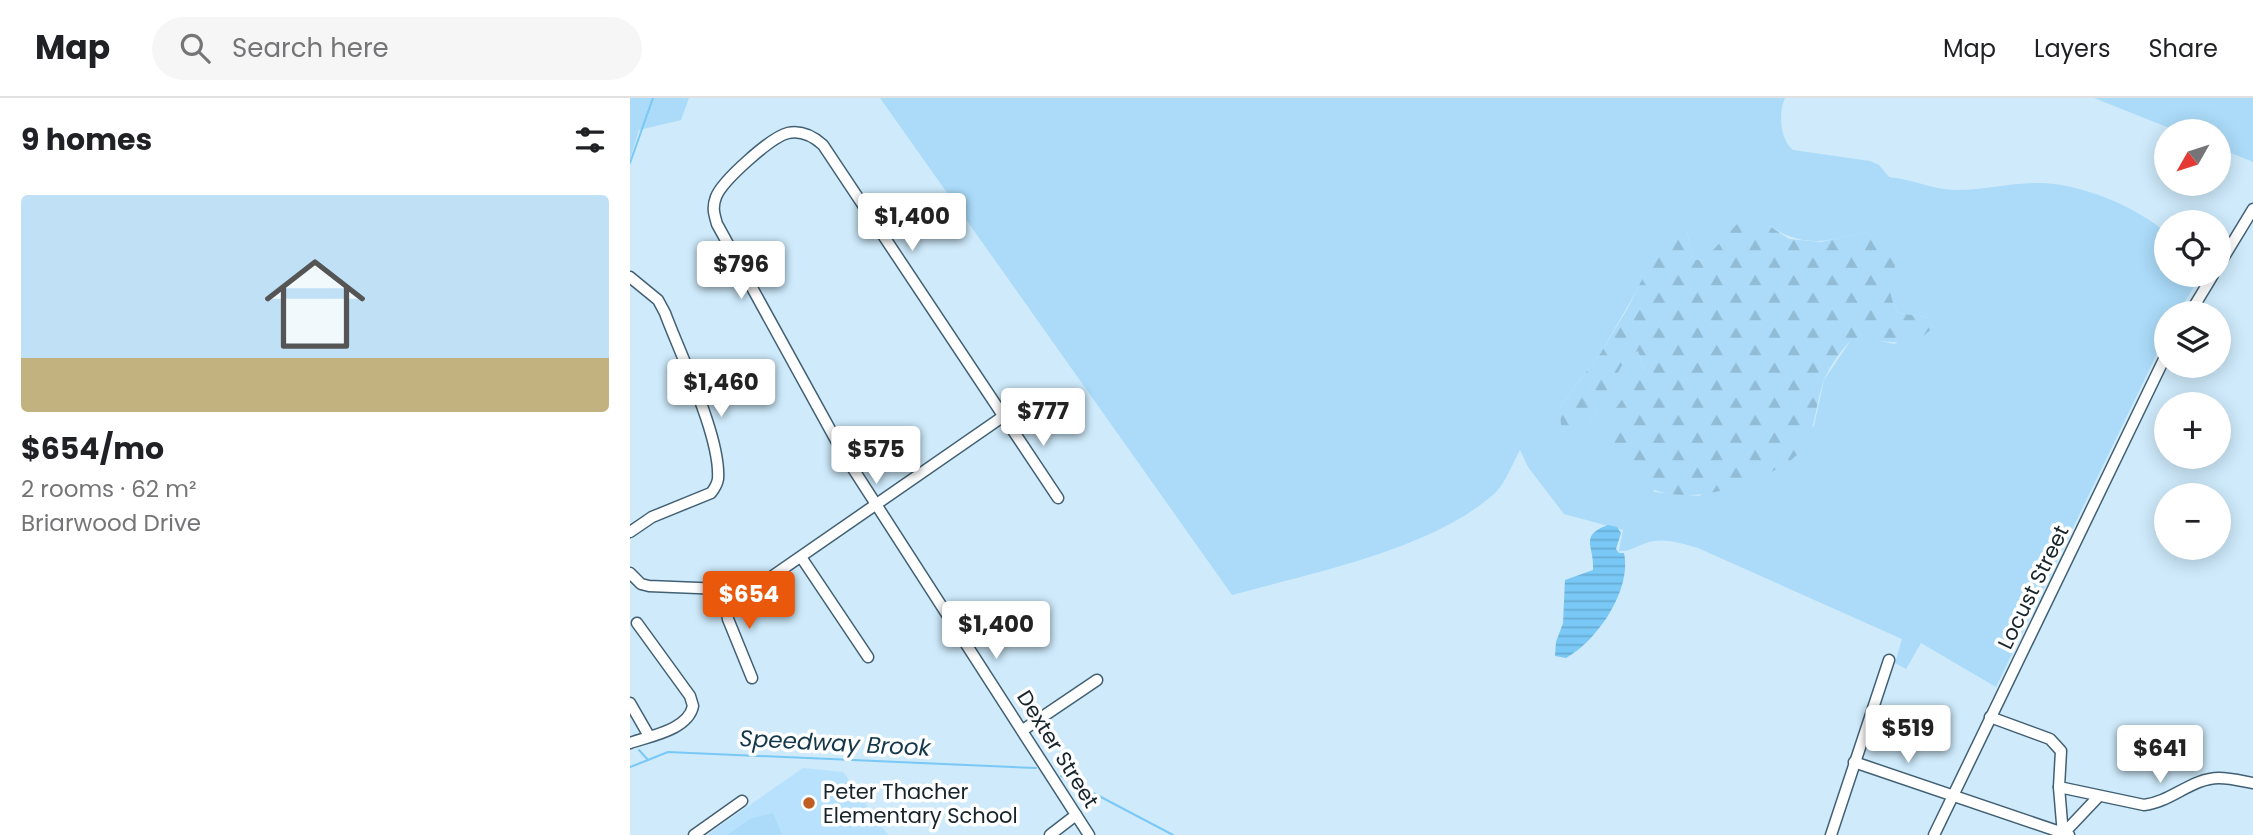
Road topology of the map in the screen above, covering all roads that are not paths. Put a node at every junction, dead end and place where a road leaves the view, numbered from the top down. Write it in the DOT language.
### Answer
graph roads {
  1 [pos="2252,214"];
  2 [pos="2231,246"];
  3 [pos="630,277"];
  4 [pos="2155,378"];
  5 [pos="1034,395"];
  6 [pos="1002,414"];
  7 [pos="1058,498"];
  8 [pos="876,505"];
  9 [pos="630,532"];
  10 [pos="801,557"];
  11 [pos="630,573"];
  12 [pos="722,589"];
  13 [pos="637,623"];
  14 [pos="868,657"];
  15 [pos="1889,660"];
  16 [pos="752,678"];
  17 [pos="1097,680"];
  18 [pos="630,703"];
  19 [pos="1990,717"];
  20 [pos="1023,730"];
  21 [pos="649,736"];
  22 [pos="630,743"];
  23 [pos="1854,762"];
  24 [pos="2253,783"];
  25 [pos="2059,787"];
  26 [pos="1952,796"];
  27 [pos="2099,796"];
  28 [pos="742,801"];
  29 [pos="1076,815"];
  30 [pos="2065,834"];
  31 [pos="694,835"];
  32 [pos="1050,835"];
  33 [pos="1090,835"];
  34 [pos="1830,835"];
  35 [pos="1934,835"];
  1 -- 2 [label="street"];
  3 -- 9 [label="street"];
  4 -- 19 [label="street, Locust Street"];
  5 -- 6 [label="street"];
  6 -- 7 [label="street"];
  6 -- 8 [label="street"];
  6 -- 8 [label="street, Dexter Street"];
  8 -- 10 [label="street"];
  8 -- 20 [label="street, Dexter Street"];
  10 -- 12 [label="street"];
  10 -- 14 [label="street"];
  11 -- 12 [label="street"];
  12 -- 16 [label="street"];
  13 -- 21 [label="street"];
  15 -- 23 [label="street"];
  17 -- 20 [label="street"];
  18 -- 21 [label="street"];
  19 -- 25 [label="street"];
  19 -- 26 [label="street, Locust Street"];
  20 -- 29 [label="street, Dexter Street"];
  21 -- 22 [label="street"];
  23 -- 26 [label="street"];
  23 -- 34 [label="street"];
  24 -- 27 [label="street"];
  25 -- 27 [label="street"];
  25 -- 30 [label="street"];
  26 -- 30 [label="street"];
  26 -- 35 [label="street, Locust Street"];
  27 -- 30 [label="street"];
  28 -- 31 [label="street"];
  29 -- 32 [label="street"];
  29 -- 33 [label="street, Dexter Street"];
}
